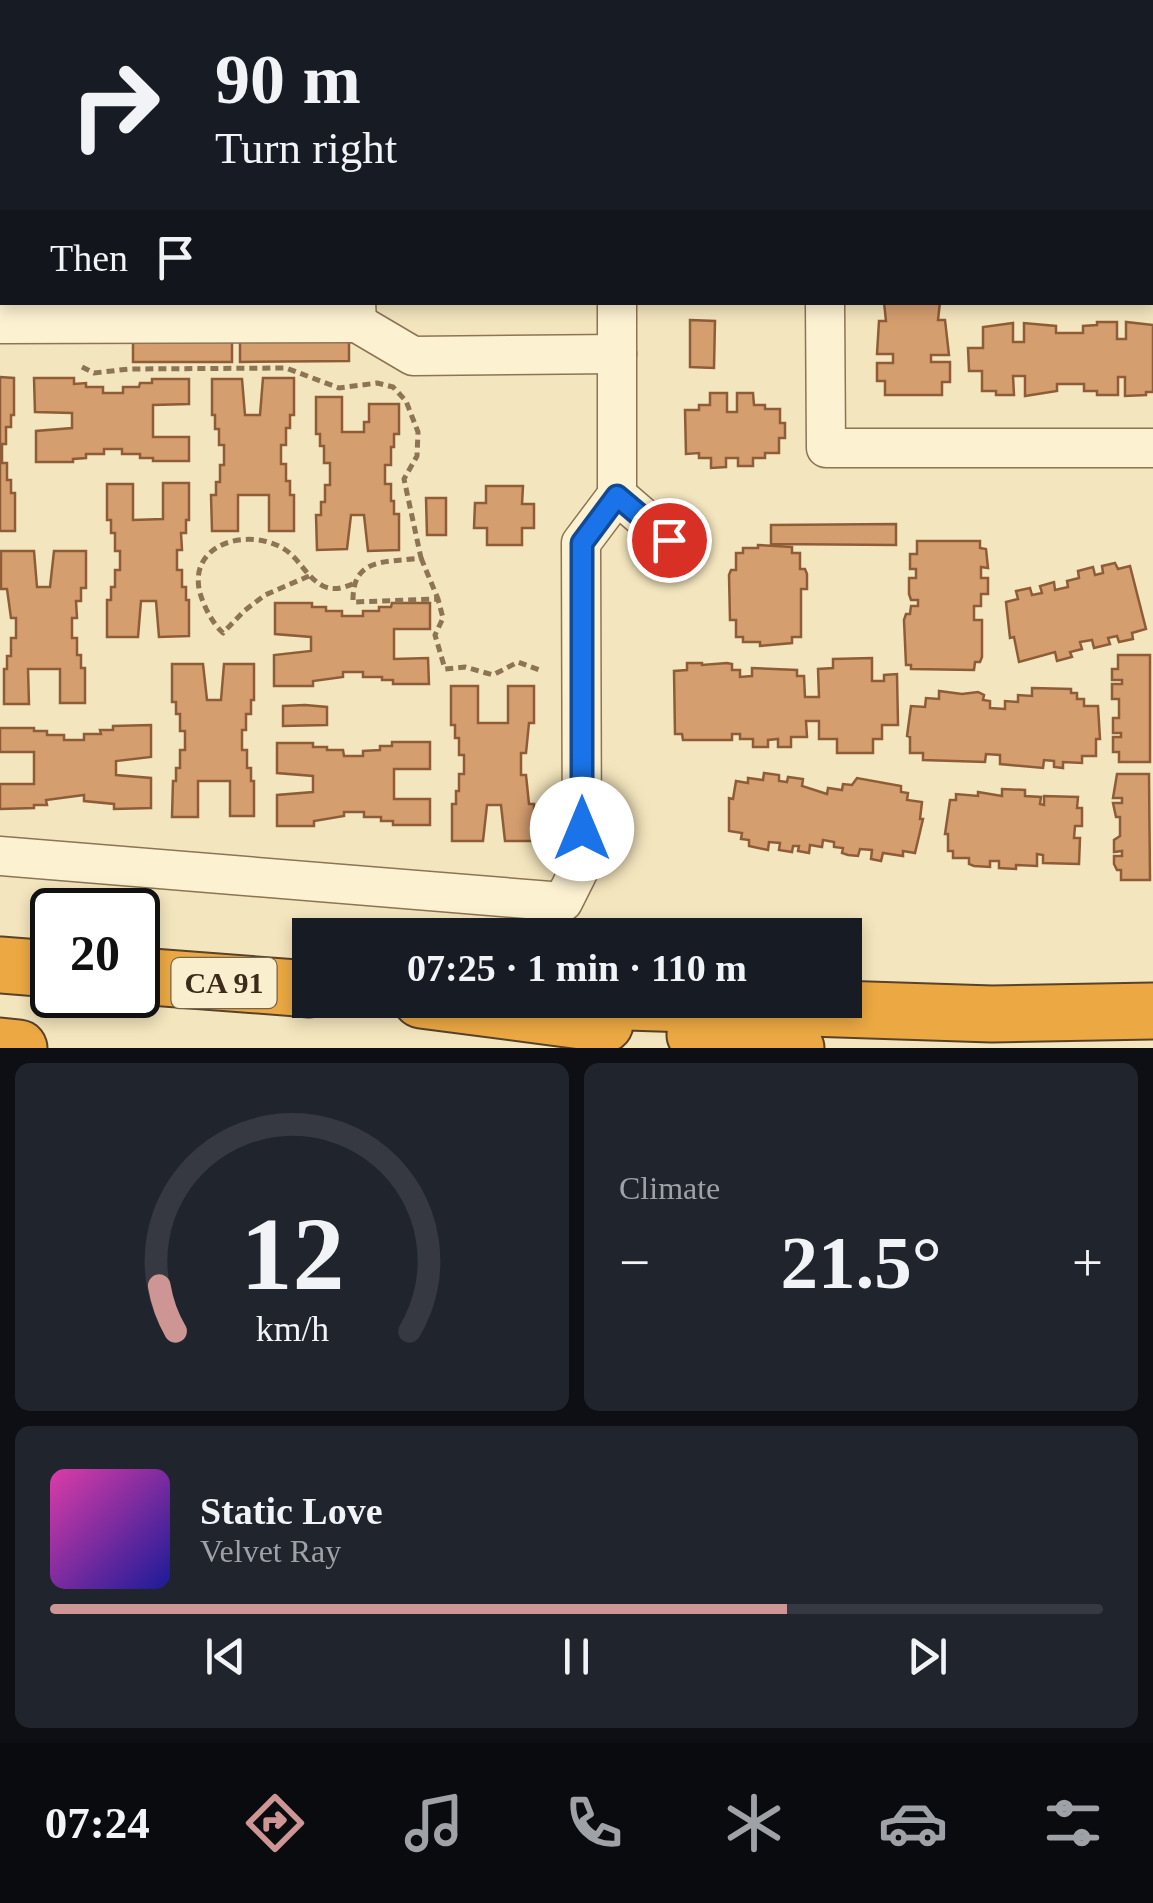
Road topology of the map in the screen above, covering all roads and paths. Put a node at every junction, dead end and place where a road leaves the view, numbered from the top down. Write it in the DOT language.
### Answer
graph roads {
  1 [pos="617,305"];
  2 [pos="824,305"];
  3 [pos="357,313"];
  4 [pos="0,324"];
  5 [pos="617,354"];
  6 [pos="82,367"];
  7 [pos="1153,448"];
  8 [pos="617,496"];
  9 [pos="669,540"];
  10 [pos="421,558"];
  11 [pos="309,576"];
  12 [pos="353,584"];
  13 [pos="438,599"];
  14 [pos="542,671"];
  15 [pos="0,856"];
  16 [pos="0,965"];
  17 [pos="30,968"];
  18 [pos="160,978"];
  19 [pos="292,988"];
  20 [pos="862,1010"];
  21 [pos="1153,1011"];
  22 [pos="562,1018"];
  23 [pos="0,1046"];
  24 [pos="20,1048"];
  25 [pos="796,1048"];
  1 -- 5 [label="street"];
  2 -- 7 [label="street"];
  3 -- 4 [label="street"];
  3 -- 5 [label="street"];
  5 -- 8 [label="street"];
  6 -- 10 [label="path"];
  8 -- 9 [label="street"];
  8 -- 15 [label="street"];
  10 -- 12 [label="path"];
  10 -- 13 [label="path"];
  11 -- 11 [label="path"];
  11 -- 12 [label="path"];
  12 -- 13 [label="path"];
  13 -- 14 [label="path"];
  16 -- 17 [label="highway"];
  18 -- 19 [label="highway, CA 91"];
  20 -- 21 [label="highway"];
  22 -- 25 [label="highway"];
  23 -- 24 [label="highway"];
}
